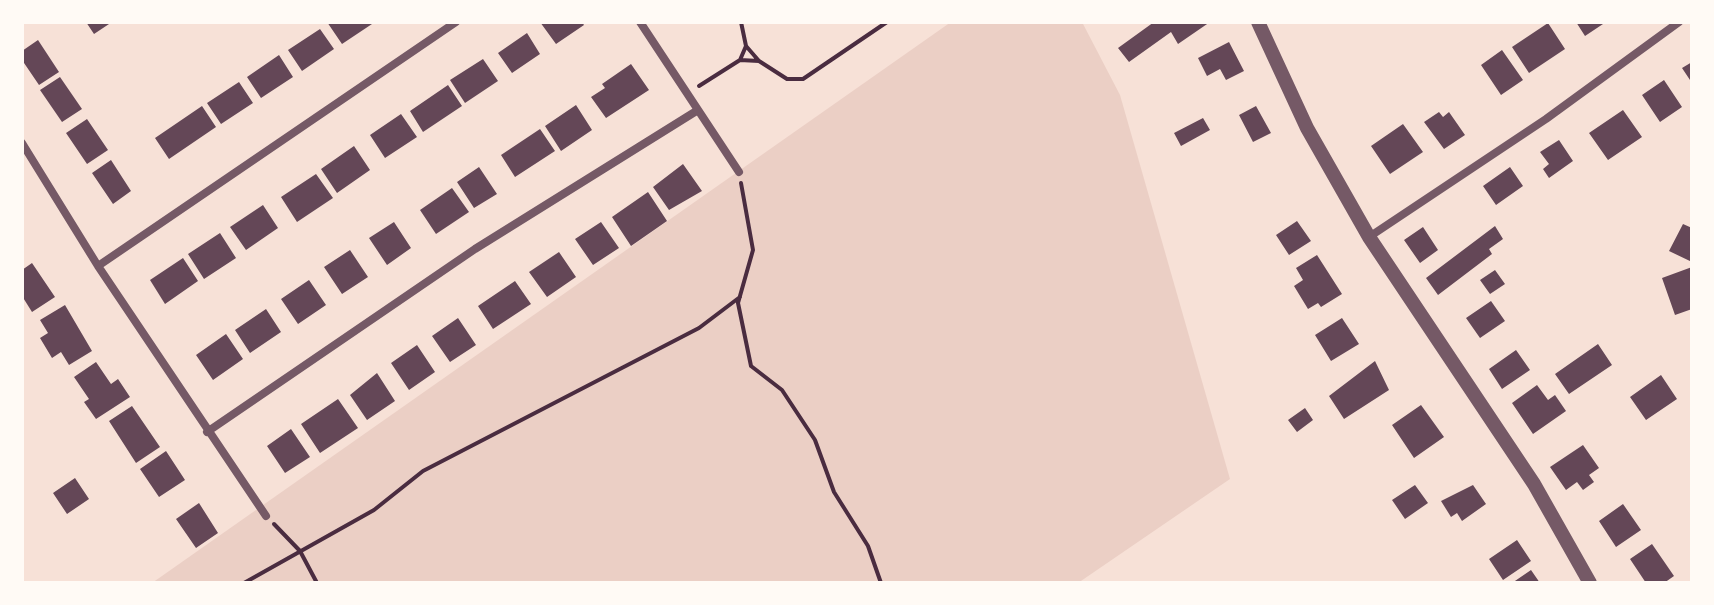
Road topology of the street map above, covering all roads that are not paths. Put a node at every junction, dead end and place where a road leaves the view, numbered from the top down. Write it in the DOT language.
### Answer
graph roads {
  1 [pos="456,22"];
  2 [pos="640,22"];
  3 [pos="1258,22"];
  4 [pos="1679,22"];
  5 [pos="698,110"];
  6 [pos="22,143"];
  7 [pos="739,172"];
  8 [pos="1369,237"];
  9 [pos="98,266"];
  10 [pos="207,432"];
  11 [pos="266,516"];
  12 [pos="1590,583"];
  1 -- 9 [label="street"];
  2 -- 5 [label="street"];
  3 -- 8 [label="street"];
  4 -- 8 [label="street"];
  5 -- 7 [label="street"];
  5 -- 10 [label="street"];
  6 -- 9 [label="street"];
  8 -- 12 [label="street"];
  9 -- 10 [label="street"];
  10 -- 11 [label="street"];
}
